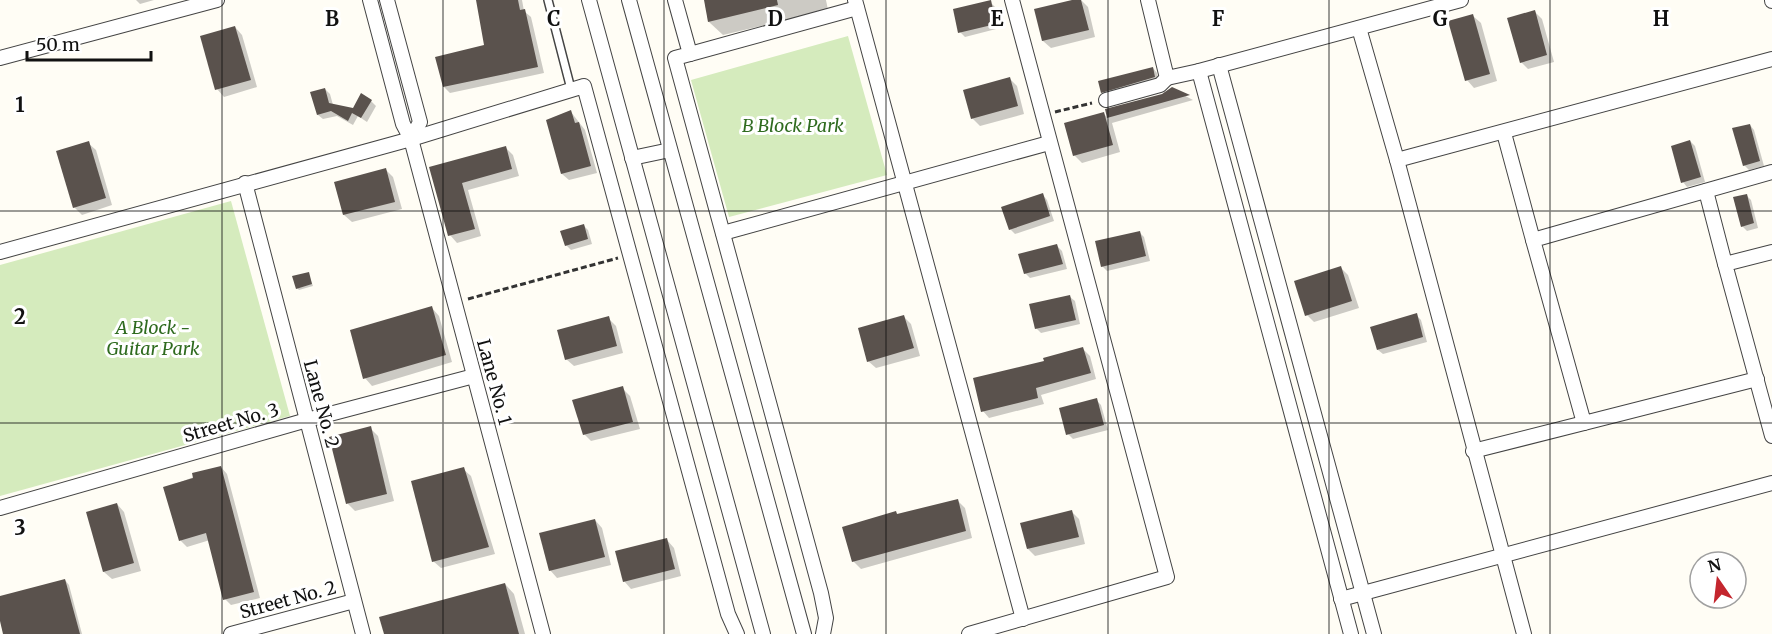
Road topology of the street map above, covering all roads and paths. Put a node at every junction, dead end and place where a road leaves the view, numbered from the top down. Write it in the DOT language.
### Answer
graph roads {
  1 [pos="217,0"];
  2 [pos="370,0"];
  3 [pos="387,0"];
  4 [pos="548,0"];
  5 [pos="590,0"];
  6 [pos="629,0"];
  7 [pos="675,0"];
  8 [pos="1012,0"];
  9 [pos="1148,0"];
  10 [pos="1461,0"];
  11 [pos="856,4"];
  12 [pos="841,6"];
  13 [pos="1359,28"];
  14 [pos="690,54"];
  15 [pos="0,58"];
  16 [pos="1772,59"];
  17 [pos="1219,65"];
  18 [pos="1199,71"];
  19 [pos="1167,78"];
  20 [pos="578,88"];
  21 [pos="1106,100"];
  22 [pos="1042,116"];
  23 [pos="1504,133"];
  24 [pos="411,139"];
  25 [pos="1049,143"];
  26 [pos="670,150"];
  27 [pos="632,158"];
  28 [pos="1397,160"];
  29 [pos="1772,172"];
  30 [pos="245,183"];
  31 [pos="904,183"];
  32 [pos="1706,191"];
  33 [pos="723,233"];
  34 [pos="1533,240"];
  35 [pos="0,252"];
  36 [pos="1772,252"];
  37 [pos="630,255"];
  38 [pos="1725,264"];
  39 [pos="455,303"];
  40 [pos="474,376"];
  41 [pos="1757,379"];
  42 [pos="307,420"];
  43 [pos="1584,423"];
  44 [pos="1772,436"];
  45 [pos="1473,451"];
  46 [pos="1772,483"];
  47 [pos="0,508"];
  48 [pos="1502,555"];
  49 [pos="1363,593"];
  50 [pos="1341,599"];
  51 [pos="354,601"];
  52 [pos="1023,619"];
  53 [pos="231,634"];
  54 [pos="363,634"];
  55 [pos="543,634"];
  56 [pos="737,634"];
  57 [pos="763,634"];
  58 [pos="804,634"];
  59 [pos="823,634"];
  60 [pos="969,634"];
  61 [pos="1351,634"];
  62 [pos="1374,634"];
  63 [pos="1524,634"];
  1 -- 15 [label="street"];
  2 -- 24 [label="street, Lane No. 1"];
  3 -- 24 [label="street"];
  4 -- 20 [label="lane"];
  5 -- 27 [label="street"];
  6 -- 26 [label="street"];
  7 -- 14 [label="street"];
  8 -- 22 [label="street"];
  9 -- 19 [label="street"];
  10 -- 13 [label="street"];
  11 -- 12 [label="street"];
  11 -- 31 [label="street"];
  12 -- 14 [label="street"];
  13 -- 17 [label="street"];
  13 -- 28 [label="street"];
  14 -- 33 [label="street"];
  16 -- 23 [label="street"];
  17 -- 18 [label="street"];
  17 -- 49 [label="street"];
  18 -- 19 [label="street"];
  18 -- 50 [label="street"];
  19 -- 21 [label="street"];
  20 -- 24 [label="street"];
  20 -- 37 [label="street"];
  21 -- 22 [label="path"];
  22 -- 25 [label="street"];
  23 -- 28 [label="street"];
  23 -- 34 [label="street"];
  24 -- 30 [label="street"];
  24 -- 39 [label="street, Lane No. 1"];
  25 -- 31 [label="street"];
  25 -- 52 [label="street"];
  26 -- 27 [label="street"];
  26 -- 58 [label="street"];
  27 -- 57 [label="street"];
  28 -- 45 [label="street"];
  29 -- 32 [label="street"];
  30 -- 35 [label="street"];
  30 -- 42 [label="street, Lane No. 2"];
  31 -- 33 [label="street"];
  31 -- 52 [label="street"];
  32 -- 34 [label="street"];
  32 -- 38 [label="street"];
  33 -- 59 [label="street"];
  34 -- 43 [label="street"];
  36 -- 38 [label="street"];
  37 -- 39 [label="path"];
  37 -- 56 [label="street"];
  38 -- 41 [label="street"];
  39 -- 40 [label="street, Lane No. 1"];
  40 -- 42 [label="street, Street No. 3"];
  40 -- 55 [label="street, Lane No. 1"];
  41 -- 43 [label="street"];
  41 -- 44 [label="street"];
  42 -- 47 [label="street, Street No. 3"];
  42 -- 51 [label="street, Lane No. 2"];
  43 -- 45 [label="street"];
  45 -- 48 [label="street"];
  46 -- 48 [label="street"];
  48 -- 49 [label="street"];
  48 -- 63 [label="street"];
  49 -- 50 [label="street"];
  49 -- 62 [label="street"];
  50 -- 61 [label="street"];
  51 -- 53 [label="street, Street No. 2"];
  51 -- 54 [label="street, Lane No. 2"];
  52 -- 60 [label="street"];
}
